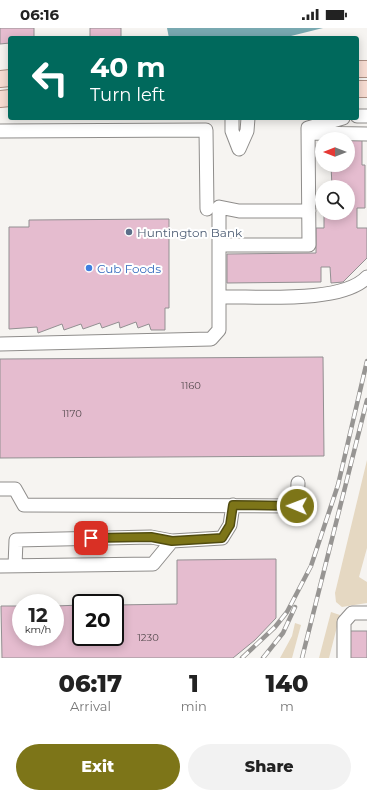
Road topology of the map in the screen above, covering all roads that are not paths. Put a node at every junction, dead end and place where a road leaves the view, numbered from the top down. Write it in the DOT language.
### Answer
graph roads {
  1 [pos="232,120"];
  2 [pos="248,120"];
  3 [pos="337,120"];
  4 [pos="308,130"];
  5 [pos="0,131"];
  6 [pos="367,134"];
  7 [pos="208,209"];
  8 [pos="309,211"];
  9 [pos="219,245"];
  10 [pos="367,277"];
  11 [pos="219,297"];
  12 [pos="0,344"];
  13 [pos="298,482"];
  14 [pos="0,489"];
  15 [pos="233,505"];
  16 [pos="172,541"];
  17 [pos="0,566"];
  18 [pos="15,566"];
  19 [pos="367,613"];
  20 [pos="344,658"];
  1 -- 2 [label="lane"];
  3 -- 4 [label="lane"];
  4 -- 6 [label="lane"];
  4 -- 8 [label="lane"];
  5 -- 7 [label="lane"];
  8 -- 9 [label="lane"];
  8 -- 9 [label="lane"];
  9 -- 11 [label="lane"];
  10 -- 11 [label="lane"];
  11 -- 12 [label="lane"];
  13 -- 15 [label="lane"];
  14 -- 15 [label="lane"];
  15 -- 16 [label="lane"];
  16 -- 18 [label="lane"];
  16 -- 18 [label="lane"];
  17 -- 18 [label="lane"];
  19 -- 20 [label="lane"];
}
